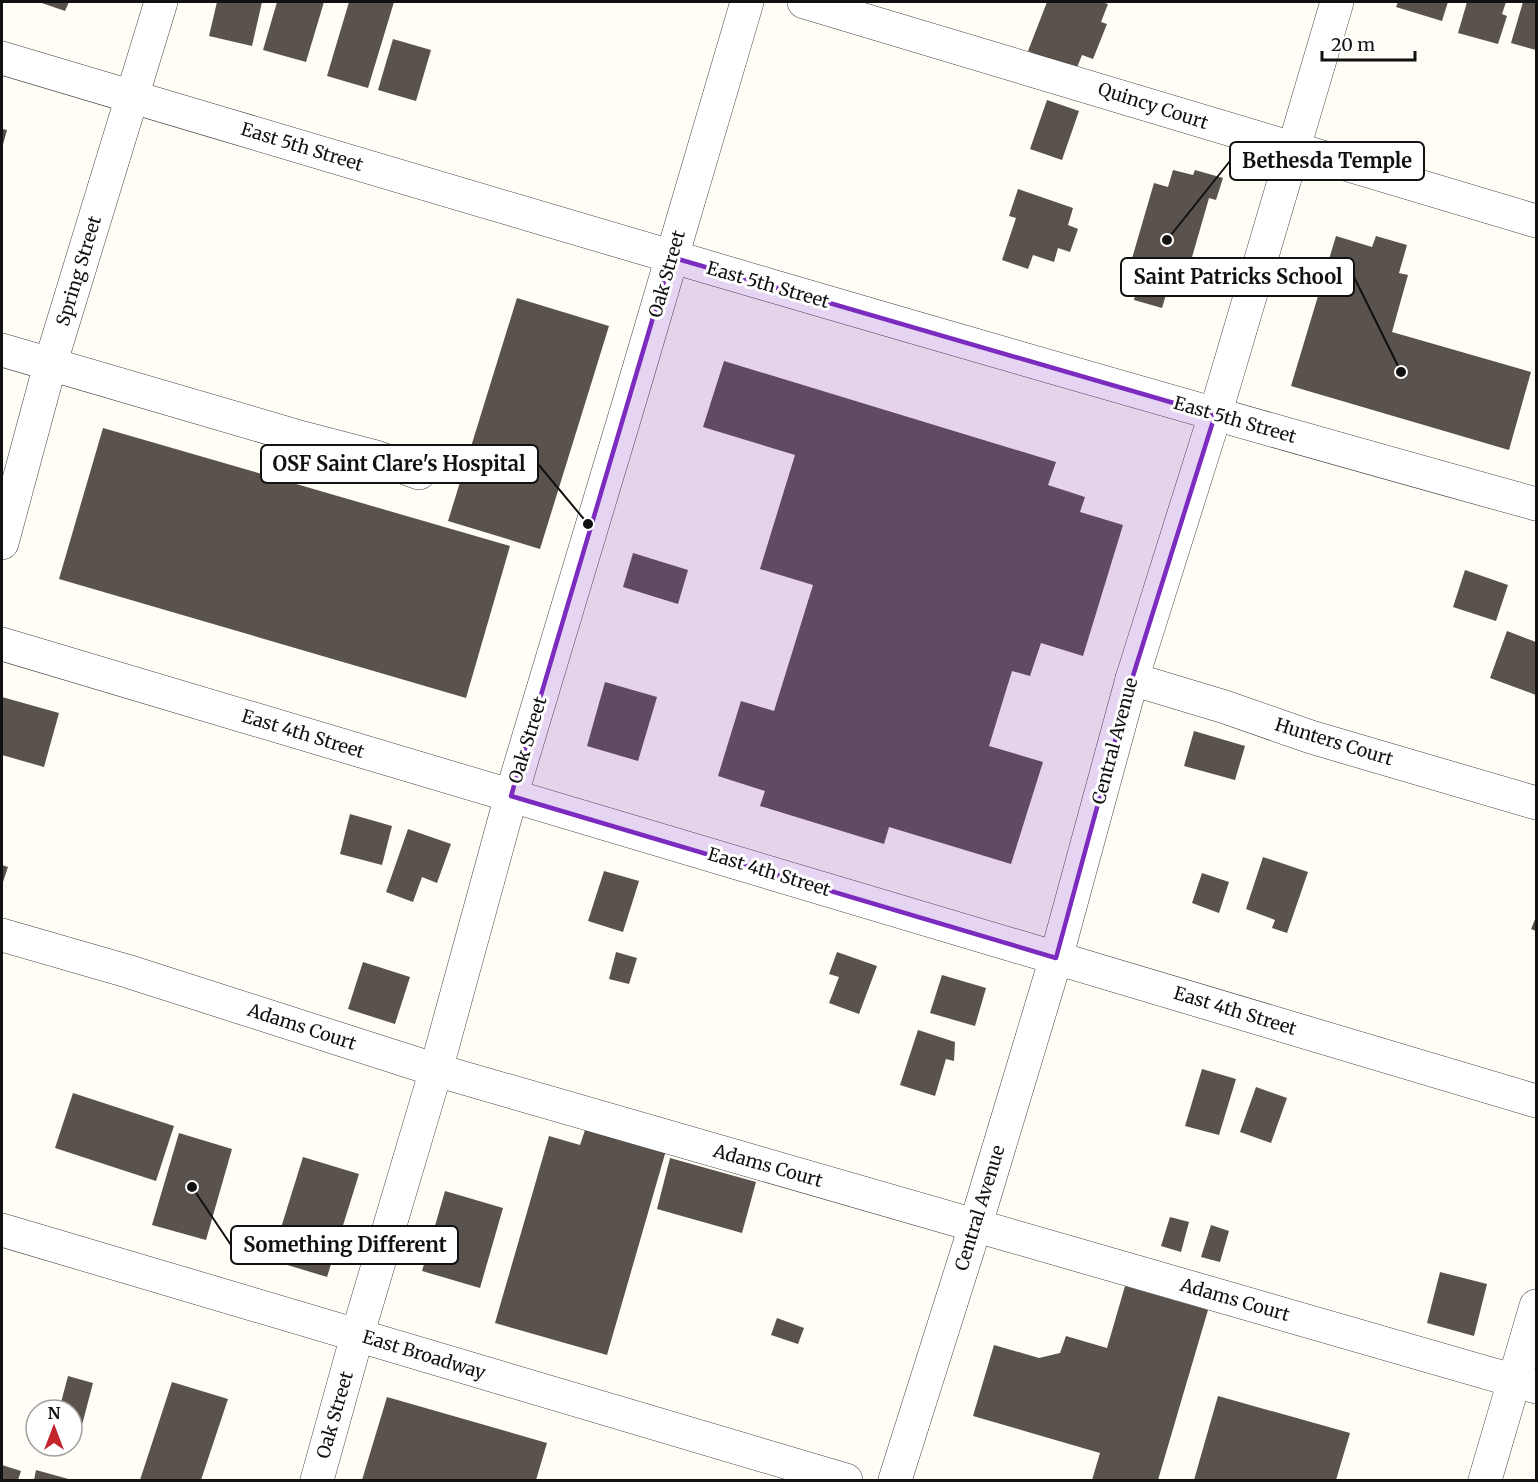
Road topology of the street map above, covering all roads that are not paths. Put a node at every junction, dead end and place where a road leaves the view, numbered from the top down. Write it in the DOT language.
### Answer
graph roads {
  1 [pos="161,2"];
  2 [pos="747,2"];
  3 [pos="804,2"];
  4 [pos="1337,2"];
  5 [pos="2,58"];
  6 [pos="133,97"];
  7 [pos="1293,150"];
  8 [pos="1536,221"];
  9 [pos="671,257"];
  10 [pos="2,350"];
  11 [pos="51,365"];
  12 [pos="1215,415"];
  13 [pos="419,473"];
  14 [pos="1536,504"];
  15 [pos="2,543"];
  16 [pos="2,644"];
  17 [pos="1132,679"];
  18 [pos="511,796"];
  19 [pos="1536,803"];
  20 [pos="2,935"];
  21 [pos="1056,957"];
  22 [pos="436,1070"];
  23 [pos="1536,1101"];
  24 [pos="975,1227"];
  25 [pos="2,1230"];
  26 [pos="1536,1306"];
  27 [pos="357,1336"];
  28 [pos="1526,1384"];
  29 [pos="316,1480"];
  30 [pos="846,1480"];
  31 [pos="895,1480"];
  32 [pos="1485,1480"];
  1 -- 6 [label="street, Spring Street"];
  2 -- 9 [label="street, Oak Street"];
  3 -- 7 [label="street, Quincy Court"];
  4 -- 7 [label="street, Central Avenue"];
  5 -- 6 [label="street, East 5th Street"];
  6 -- 9 [label="street, East 5th Street"];
  6 -- 11 [label="street, Spring Street"];
  7 -- 8 [label="street, Quincy Court"];
  7 -- 12 [label="street, Central Avenue"];
  9 -- 12 [label="street, East 5th Street"];
  9 -- 18 [label="street, Oak Street"];
  10 -- 11 [label="street"];
  11 -- 13 [label="street"];
  11 -- 15 [label="street, Spring Street"];
  12 -- 14 [label="street, East 5th Street"];
  12 -- 17 [label="street, Central Avenue"];
  16 -- 18 [label="street, East 4th Street"];
  17 -- 19 [label="street, Hunters Court"];
  17 -- 21 [label="street, Central Avenue"];
  18 -- 21 [label="street, East 4th Street"];
  18 -- 22 [label="street, Oak Street"];
  20 -- 22 [label="street, Adams Court"];
  21 -- 23 [label="street, East 4th Street"];
  21 -- 24 [label="street, Central Avenue"];
  22 -- 24 [label="street, Adams Court"];
  22 -- 27 [label="street, Oak Street"];
  24 -- 28 [label="street, Adams Court"];
  24 -- 31 [label="street, Central Avenue"];
  25 -- 27 [label="street, East Broadway"];
  26 -- 28 [label="street"];
  27 -- 29 [label="street, Oak Street"];
  27 -- 30 [label="street, East Broadway"];
  28 -- 32 [label="street"];
}
